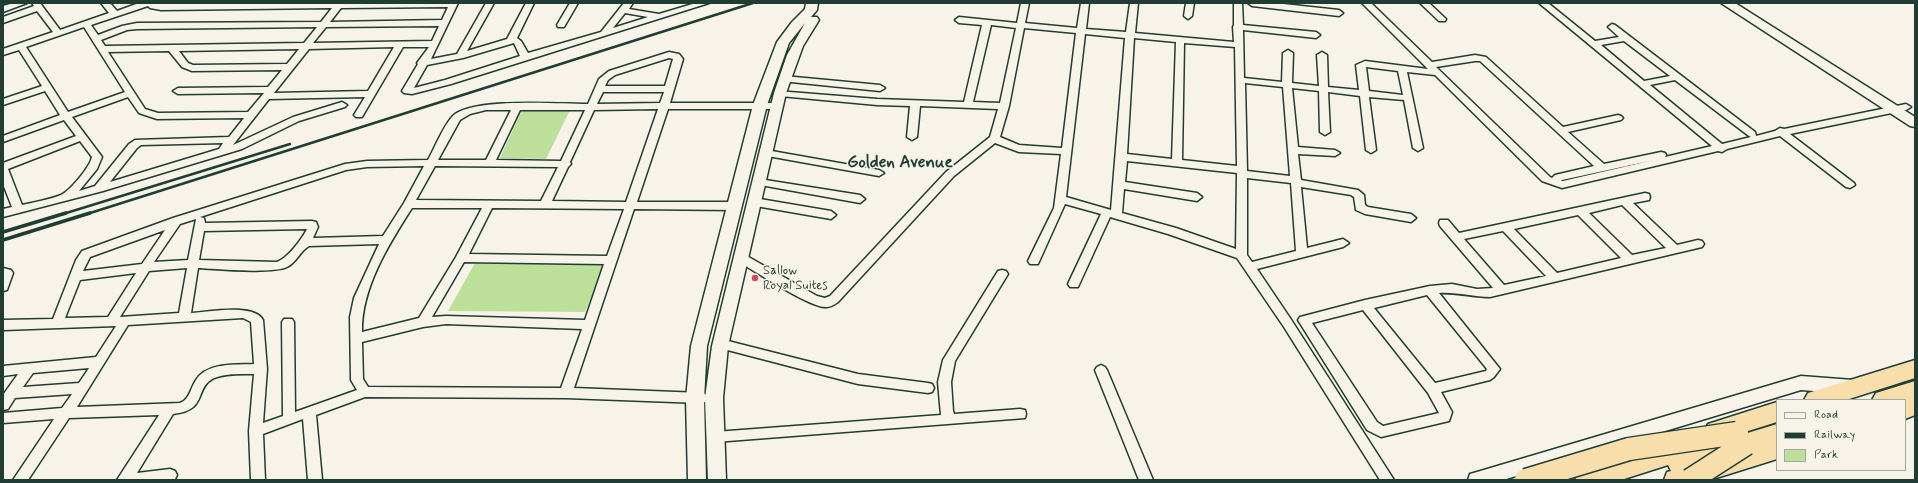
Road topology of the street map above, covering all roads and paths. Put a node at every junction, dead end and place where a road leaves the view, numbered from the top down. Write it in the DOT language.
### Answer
graph roads {
  1 [pos="23,3"];
  2 [pos="105,3"];
  3 [pos="147,3"];
  4 [pos="150,3"];
  5 [pos="454,3"];
  6 [pos="490,3"];
  7 [pos="530,3"];
  8 [pos="574,3"];
  9 [pos="705,3"];
  10 [pos="812,3"];
  11 [pos="822,3"];
  12 [pos="1025,3"];
  13 [pos="1085,3"];
  14 [pos="1134,3"];
  15 [pos="1190,3"];
  16 [pos="1238,3"];
  17 [pos="1252,3"];
  18 [pos="1366,3"];
  19 [pos="1424,3"];
  20 [pos="1543,3"];
  21 [pos="1726,3"];
  22 [pos="1741,3"];
  23 [pos="339,4"];
  24 [pos="38,5"];
  25 [pos="626,6"];
  26 [pos="3,10"];
  27 [pos="1339,13"];
  28 [pos="115,14"];
  29 [pos="660,16"];
  30 [pos="1188,16"];
  31 [pos="1442,19"];
  32 [pos="3,20"];
  33 [pos="959,20"];
  34 [pos="987,22"];
  35 [pos="445,23"];
  36 [pos="86,24"];
  37 [pos="324,24"];
  38 [pos="561,25"];
  39 [pos="1020,25"];
  40 [pos="1238,26"];
  41 [pos="1612,27"];
  42 [pos="1080,30"];
  43 [pos="58,33"];
  44 [pos="604,33"];
  45 [pos="1129,35"];
  46 [pos="1316,35"];
  47 [pos="1625,38"];
  48 [pos="96,39"];
  49 [pos="1180,40"];
  50 [pos="511,41"];
  51 [pos="400,44"];
  52 [pos="435,44"];
  53 [pos="1594,44"];
  54 [pos="308,45"];
  55 [pos="1238,45"];
  56 [pos="21,46"];
  57 [pos="172,48"];
  58 [pos="101,49"];
  59 [pos="3,52"];
  60 [pos="1288,53"];
  61 [pos="1322,55"];
  62 [pos="460,56"];
  63 [pos="525,57"];
  64 [pos="422,63"];
  65 [pos="1430,65"];
  66 [pos="287,68"];
  67 [pos="1402,68"];
  68 [pos="1437,73"];
  69 [pos="1676,77"];
  70 [pos="784,79"];
  71 [pos="1240,80"];
  72 [pos="1287,84"];
  73 [pos="1643,84"];
  74 [pos="48,87"];
  75 [pos="880,88"];
  76 [pos="1323,88"];
  77 [pos="600,89"];
  78 [pos="669,89"];
  79 [pos="178,91"];
  80 [pos="130,93"];
  81 [pos="267,93"];
  82 [pos="372,94"];
  83 [pos="1364,94"];
  84 [pos="1408,98"];
  85 [pos="778,100"];
  86 [pos="3,102"];
  87 [pos="968,103"];
  88 [pos="915,104"];
  89 [pos="342,105"];
  90 [pos="760,105"];
  91 [pos="592,106"];
  92 [pos="664,106"];
  93 [pos="1004,106"];
  94 [pos="517,107"];
  95 [pos="1899,107"];
  96 [pos="251,115"];
  97 [pos="66,116"];
  98 [pos="359,116"];
  99 [pos="1618,118"];
  100 [pos="1915,123"];
  101 [pos="1561,130"];
  102 [pos="1780,131"];
  103 [pos="1325,132"];
  104 [pos="1752,134"];
  105 [pos="912,136"];
  106 [pos="81,137"];
  107 [pos="995,138"];
  108 [pos="3,139"];
  109 [pos="231,140"];
  110 [pos="1718,146"];
  111 [pos="1418,148"];
  112 [pos="1293,150"];
  113 [pos="1371,150"];
  114 [pos="1066,151"];
  115 [pos="222,152"];
  116 [pos="1335,152"];
  117 [pos="766,153"];
  118 [pos="1674,156"];
  119 [pos="1121,157"];
  120 [pos="430,163"];
  121 [pos="1177,163"];
  122 [pos="489,164"];
  123 [pos="566,164"];
  124 [pos="3,167"];
  125 [pos="1602,168"];
  126 [pos="1242,172"];
  127 [pos="879,173"];
  128 [pos="4,177"];
  129 [pos="759,182"];
  130 [pos="1295,182"];
  131 [pos="1554,182"];
  132 [pos="1120,185"];
  133 [pos="1850,185"];
  134 [pos="99,189"];
  135 [pos="66,197"];
  136 [pos="1197,197"];
  137 [pos="1645,197"];
  138 [pos="860,199"];
  139 [pos="1061,199"];
  140 [pos="754,202"];
  141 [pos="1625,202"];
  142 [pos="409,204"];
  143 [pos="545,205"];
  144 [pos="630,205"];
  145 [pos="488,206"];
  146 [pos="735,206"];
  147 [pos="18,209"];
  148 [pos="1580,210"];
  149 [pos="3,213"];
  150 [pos="201,213"];
  151 [pos="1112,213"];
  152 [pos="831,216"];
  153 [pos="1411,218"];
  154 [pos="177,221"];
  155 [pos="1444,223"];
  156 [pos="1505,226"];
  157 [pos="199,227"];
  158 [pos="1457,237"];
  159 [pos="386,240"];
  160 [pos="306,242"];
  161 [pos="1343,243"];
  162 [pos="1698,244"];
  163 [pos="1674,249"];
  164 [pos="1302,253"];
  165 [pos="1241,255"];
  166 [pos="460,258"];
  167 [pos="612,260"];
  168 [pos="1630,260"];
  169 [pos="1034,261"];
  170 [pos="192,264"];
  171 [pos="740,264"];
  172 [pos="148,267"];
  173 [pos="1250,267"];
  174 [pos="719,269"];
  175 [pos="3,272"];
  176 [pos="1002,274"];
  177 [pos="76,276"];
  178 [pos="1554,278"];
  179 [pos="1074,284"];
  180 [pos="3,287"];
  181 [pos="1430,290"];
  182 [pos="1502,290"];
  183 [pos="1365,304"];
  184 [pos="184,318"];
  185 [pos="1304,320"];
  186 [pos="112,321"];
  187 [pos="125,321"];
  188 [pos="58,322"];
  189 [pos="288,322"];
  190 [pos="423,322"];
  191 [pos="1288,324"];
  192 [pos="3,325"];
  193 [pos="590,325"];
  194 [pos="358,338"];
  195 [pos="720,344"];
  196 [pos="99,362"];
  197 [pos="30,368"];
  198 [pos="261,368"];
  199 [pos="1915,369"];
  200 [pos="1101,370"];
  201 [pos="3,371"];
  202 [pos="1915,378"];
  203 [pos="83,388"];
  204 [pos="928,388"];
  205 [pos="1432,389"];
  206 [pos="1915,390"];
  207 [pos="365,392"];
  208 [pos="12,393"];
  209 [pos="566,393"];
  210 [pos="1851,394"];
  211 [pos="714,398"];
  212 [pos="695,399"];
  213 [pos="1822,399"];
  214 [pos="1887,399"];
  215 [pos="3,405"];
  216 [pos="169,409"];
  217 [pos="309,412"];
  218 [pos="1776,412"];
  219 [pos="66,413"];
  220 [pos="1020,414"];
  221 [pos="3,418"];
  222 [pos="948,419"];
  223 [pos="289,420"];
  224 [pos="1776,421"];
  225 [pos="256,431"];
  226 [pos="1776,434"];
  227 [pos="715,436"];
  228 [pos="1741,438"];
  229 [pos="1776,449"];
  230 [pos="170,475"];
  231 [pos="20,480"];
  232 [pos="124,480"];
  233 [pos="258,480"];
  234 [pos="316,480"];
  235 [pos="697,480"];
  236 [pos="717,480"];
  237 [pos="1146,480"];
  238 [pos="1387,480"];
  239 [pos="1476,480"];
  240 [pos="1526,480"];
  241 [pos="1555,480"];
  242 [pos="1587,480"];
  243 [pos="1630,480"];
  244 [pos="1676,480"];
  245 [pos="1690,480"];
  1 -- 26 [label="street"];
  2 -- 28 [label="street"];
  3 -- 28 [label="street"];
  4 -- 23 [label="street"];
  5 -- 23 [label="street"];
  5 -- 35 [label="street"];
  6 -- 62 [label="street"];
  7 -- 50 [label="street"];
  8 -- 38 [label="street"];
  9 -- 29 [label="street"];
  10 -- 90 [label="street"];
  11 -- 70 [label="street"];
  12 -- 39 [label="street"];
  13 -- 42 [label="street"];
  14 -- 45 [label="street"];
  15 -- 30 [label="street"];
  16 -- 40 [label="street"];
  17 -- 27 [label="street"];
  18 -- 65 [label="street"];
  19 -- 31 [label="street"];
  20 -- 53 [label="street"];
  21 -- 95 [label="street"];
  22 -- 95 [label="street"];
  23 -- 37 [label="street"];
  24 -- 32 [label="street"];
  24 -- 43 [label="street"];
  25 -- 29 [label="street"];
  25 -- 44 [label="street"];
  28 -- 36 [label="street"];
  29 -- 44 [label="street"];
  33 -- 34 [label="street"];
  34 -- 39 [label="street"];
  34 -- 87 [label="street"];
  35 -- 37 [label="street"];
  35 -- 52 [label="street"];
  36 -- 43 [label="street"];
  36 -- 48 [label="street"];
  37 -- 48 [label="street"];
  37 -- 54 [label="street"];
  39 -- 42 [label="street"];
  39 -- 93 [label="street"];
  40 -- 46 [label="street"];
  40 -- 55 [label="street"];
  41 -- 47 [label="street"];
  42 -- 45 [label="street"];
  42 -- 114 [label="street"];
  43 -- 56 [label="street"];
  44 -- 63 [label="street"];
  45 -- 49 [label="street"];
  45 -- 119 [label="street"];
  47 -- 53 [label="street"];
  47 -- 69 [label="street"];
  48 -- 58 [label="street"];
  49 -- 55 [label="street"];
  49 -- 121 [label="street"];
  50 -- 62 [label="street"];
  50 -- 63 [label="street"];
  51 -- 52 [label="street"];
  51 -- 54 [label="street"];
  51 -- 82 [label="street"];
  52 -- 64 [label="street"];
  53 -- 73 [label="street"];
  54 -- 57 [label="street"];
  54 -- 66 [label="street"];
  55 -- 71 [label="street"];
  56 -- 59 [label="street"];
  56 -- 74 [label="street"];
  57 -- 58 [label="street"];
  57 -- 66 [label="street"];
  58 -- 80 [label="street"];
  60 -- 72 [label="street"];
  61 -- 76 [label="street"];
  62 -- 64 [label="street"];
  63 -- 64 [label="street"];
  65 -- 68 [label="street"];
  65 -- 101 [label="street"];
  66 -- 81 [label="street"];
  67 -- 68 [label="street"];
  67 -- 83 [label="street"];
  67 -- 84 [label="street"];
  68 -- 131 [label="street"];
  69 -- 73 [label="street"];
  69 -- 104 [label="street"];
  70 -- 75 [label="street"];
  70 -- 85 [label="street"];
  71 -- 72 [label="street"];
  71 -- 126 [label="street"];
  72 -- 76 [label="street"];
  72 -- 112 [label="street"];
  73 -- 110 [label="street"];
  74 -- 86 [label="street"];
  74 -- 97 [label="street"];
  76 -- 83 [label="street"];
  76 -- 103 [label="street"];
  77 -- 78 [label="street"];
  77 -- 78 [label="street"];
  77 -- 91 [label="street"];
  78 -- 92 [label="street"];
  79 -- 81 [label="street"];
  80 -- 96 [label="street"];
  80 -- 97 [label="street"];
  81 -- 82 [label="street"];
  81 -- 96 [label="street"];
  82 -- 98 [label="street"];
  83 -- 84 [label="street"];
  83 -- 113 [label="street"];
  84 -- 111 [label="street"];
  85 -- 88 [label="street"];
  85 -- 90 [label="street"];
  85 -- 117 [label="street"];
  87 -- 88 [label="street"];
  87 -- 93 [label="street"];
  88 -- 105 [label="street"];
  89 -- 115 [label="street"];
  90 -- 92 [label="street"];
  90 -- 146 [label="street"];
  91 -- 92 [label="street"];
  91 -- 94 [label="street"];
  91 -- 123 [label="street"];
  92 -- 144 [label="street"];
  93 -- 107 [label="street"];
  94 -- 120 [label="street"];
  94 -- 122 [label="street"];
  95 -- 100 [label="street"];
  95 -- 102 [label="street"];
  96 -- 109 [label="street"];
  97 -- 106 [label="street"];
  97 -- 108 [label="street"];
  99 -- 101 [label="street"];
  101 -- 125 [label="street"];
  102 -- 104 [label="street"];
  102 -- 110 [label="street"];
  102 -- 133 [label="street"];
  104 -- 110 [label="street"];
  106 -- 124 [label="street"];
  106 -- 135 [label="street"];
  107 -- 114 [label="street"];
  107 -- 171 [label="street"];
  109 -- 115 [label="street"];
  109 -- 134 [label="street"];
  110 -- 118 [label="street"];
  112 -- 116 [label="street"];
  112 -- 130 [label="street"];
  114 -- 139 [label="street"];
  115 -- 134 [label="street"];
  117 -- 127 [label="street"];
  117 -- 129 [label="street"];
  118 -- 125 [label="street"];
  118 -- 131 [label="street"];
  119 -- 121 [label="street"];
  119 -- 132 [label="street"];
  120 -- 122 [label="street"];
  120 -- 142 [label="street"];
  120 -- 150 [label="street"];
  121 -- 126 [label="street"];
  122 -- 123 [label="street"];
  123 -- 143 [label="street"];
  125 -- 131 [label="street"];
  126 -- 130 [label="street"];
  126 -- 165 [label="street"];
  128 -- 147 [label="street"];
  129 -- 138 [label="street"];
  129 -- 140 [label="street"];
  130 -- 153 [label="street"];
  130 -- 164 [label="street"];
  132 -- 136 [label="street"];
  132 -- 151 [label="street"];
  134 -- 135 [label="street"];
  135 -- 147 [label="street"];
  137 -- 141 [label="street"];
  139 -- 151 [label="street"];
  139 -- 169 [label="street"];
  140 -- 152 [label="street"];
  140 -- 171 [label="street"];
  141 -- 148 [label="street"];
  141 -- 163 [label="street"];
  142 -- 145 [label="street"];
  142 -- 159 [label="street"];
  143 -- 144 [label="street"];
  143 -- 145 [label="street"];
  144 -- 146 [label="street"];
  144 -- 167 [label="street"];
  145 -- 166 [label="street"];
  146 -- 174 [label="street"];
  147 -- 149 [label="street"];
  148 -- 156 [label="street"];
  148 -- 168 [label="street"];
  150 -- 154 [label="street"];
  150 -- 157 [label="street"];
  151 -- 165 [label="street"];
  151 -- 179 [label="street"];
  154 -- 172 [label="street"];
  154 -- 177 [label="street"];
  155 -- 158 [label="street"];
  156 -- 158 [label="street"];
  156 -- 178 [label="street"];
  157 -- 160 [label="street"];
  157 -- 170 [label="street"];
  158 -- 182 [label="street"];
  159 -- 160 [label="street"];
  159 -- 194 [label="street"];
  160 -- 170 [label="street"];
  161 -- 164 [label="street"];
  162 -- 163 [label="street"];
  163 -- 168 [label="street"];
  164 -- 173 [label="street"];
  165 -- 173 [label="street"];
  166 -- 167 [label="street"];
  166 -- 190 [label="street"];
  167 -- 193 [label="street"];
  168 -- 178 [label="street"];
  170 -- 172 [label="street"];
  170 -- 184 [label="street"];
  171 -- 174 [label="street"];
  171 -- 195 [label="street"];
  172 -- 177 [label="street"];
  172 -- 186 [label="street"];
  173 -- 191 [label="street"];
  174 -- 212 [label="street"];
  175 -- 180 [label="street"];
  176 -- 222 [label="street"];
  177 -- 188 [label="street"];
  178 -- 182 [label="street"];
  181 -- 182 [label="street"];
  181 -- 183 [label="street"];
  181 -- 205 [label="street"];
  183 -- 185 [label="street"];
  183 -- 205 [label="street"];
  184 -- 187 [label="street"];
  184 -- 198 [label="street"];
  185 -- 191 [label="street"];
  185 -- 205 [label="street"];
  186 -- 187 [label="street"];
  186 -- 188 [label="street"];
  187 -- 196 [label="street"];
  188 -- 192 [label="street"];
  189 -- 223 [label="street"];
  190 -- 193 [label="street"];
  190 -- 194 [label="street"];
  191 -- 238 [label="street"];
  193 -- 209 [label="street"];
  194 -- 207 [label="street"];
  195 -- 204 [label="street"];
  195 -- 211 [label="street"];
  196 -- 197 [label="street"];
  196 -- 203 [label="street"];
  197 -- 201 [label="street"];
  197 -- 208 [label="street"];
  198 -- 216 [label="street"];
  198 -- 225 [label="street"];
  199 -- 210 [label="highway"];
  200 -- 237 [label="street"];
  202 -- 210 [label="highway"];
  203 -- 208 [label="street"];
  203 -- 219 [label="street"];
  206 -- 214 [label="highway"];
  207 -- 209 [label="street"];
  207 -- 217 [label="street"];
  208 -- 215 [label="street"];
  209 -- 212 [label="street"];
  210 -- 213 [label="highway"];
  210 -- 239 [label="street"];
  211 -- 212 [label="street"];
  211 -- 227 [label="street"];
  212 -- 235 [label="street"];
  216 -- 219 [label="street"];
  216 -- 232 [label="street"];
  217 -- 223 [label="street"];
  217 -- 234 [label="street"];
  218 -- 241 [label="highway"];
  219 -- 221 [label="street"];
  219 -- 231 [label="street"];
  220 -- 222 [label="street"];
  222 -- 227 [label="street"];
  223 -- 225 [label="street"];
  224 -- 228 [label="highway"];
  225 -- 233 [label="street"];
  226 -- 228 [label="highway"];
  227 -- 236 [label="street"];
  228 -- 240 [label="highway, bridge"];
  228 -- 242 [label="highway, bridge"];
  228 -- 243 [label="highway, bridge"];
  228 -- 245 [label="highway, bridge"];
  229 -- 244 [label="highway"];
  230 -- 232 [label="street"];
}
